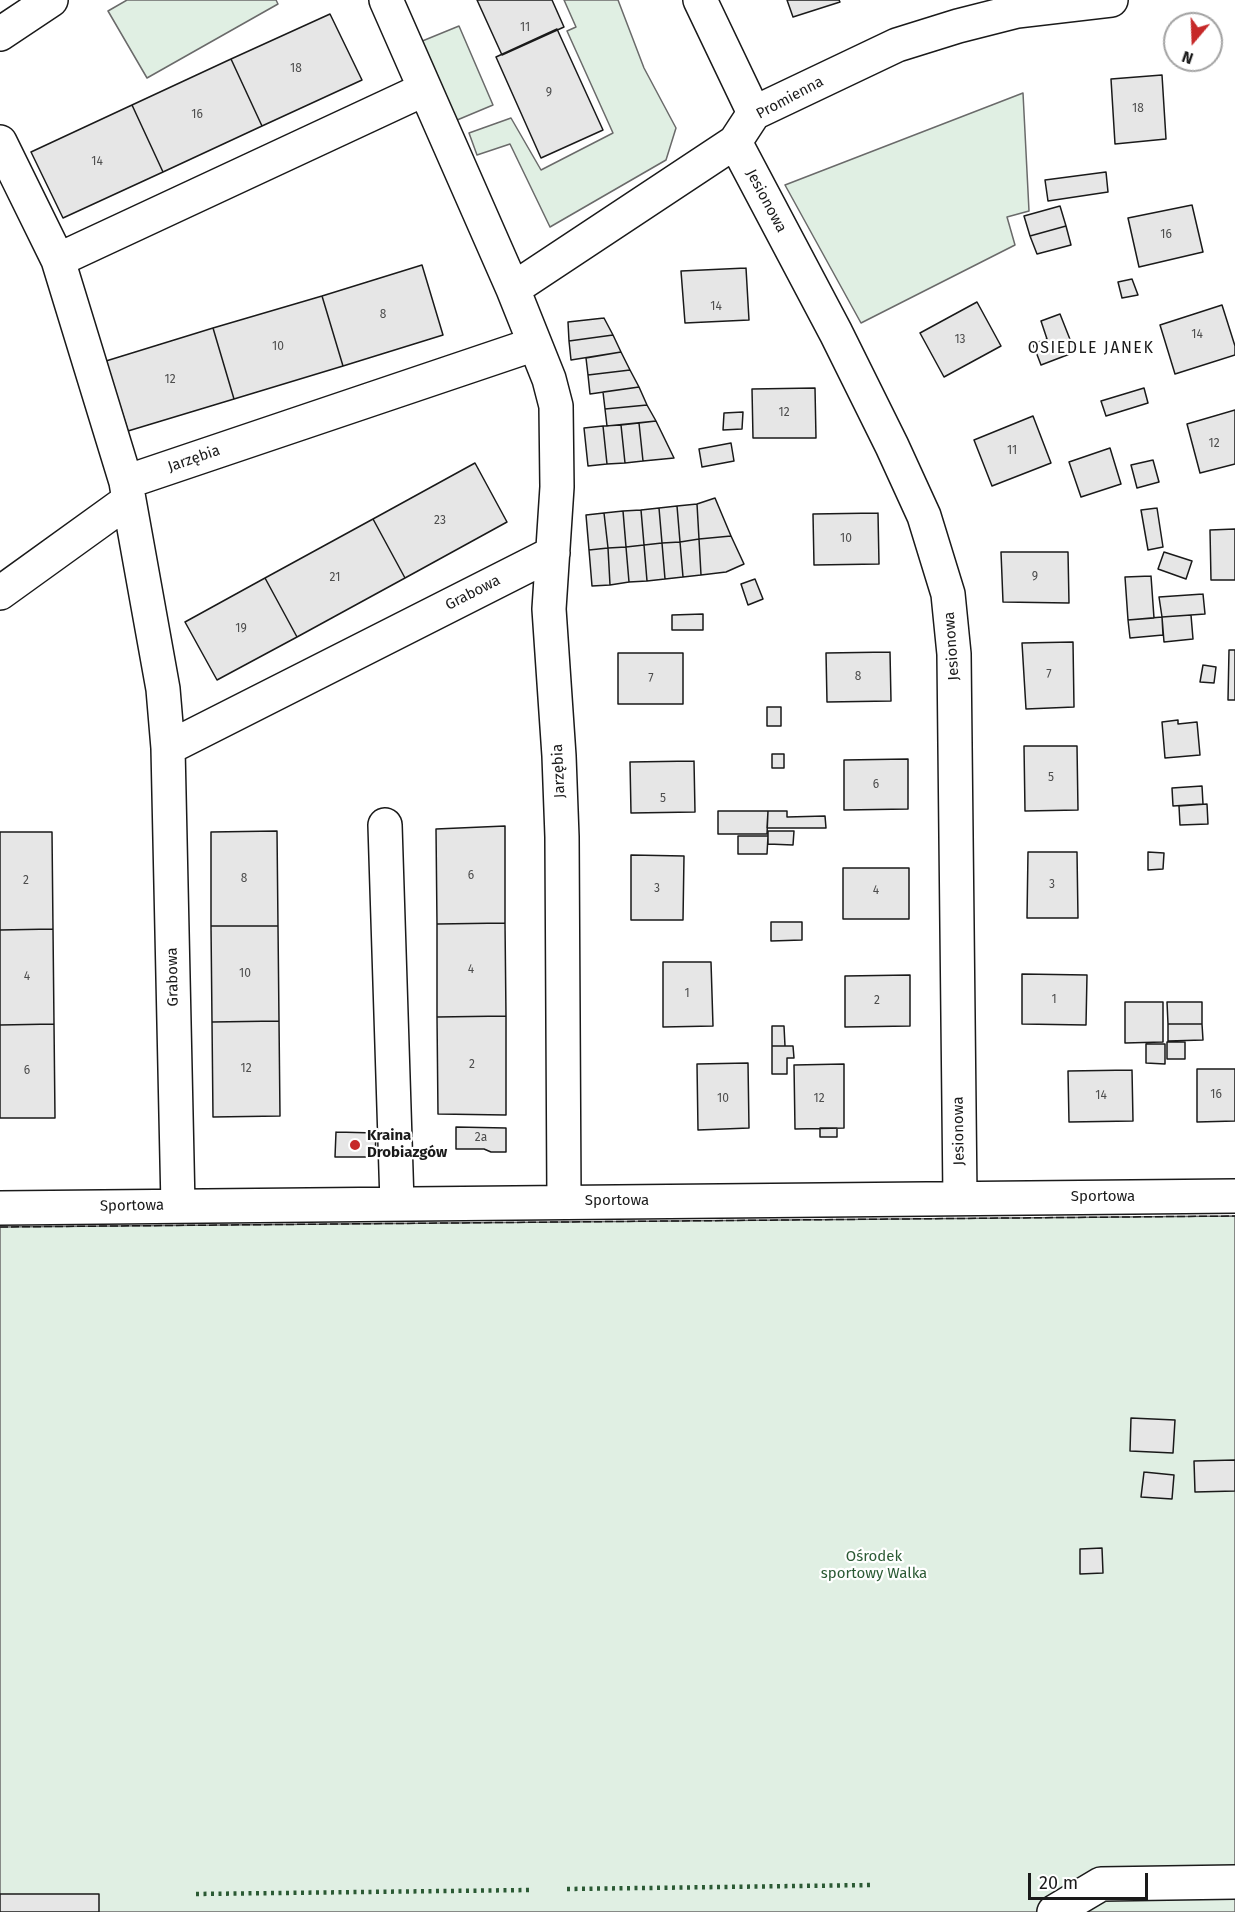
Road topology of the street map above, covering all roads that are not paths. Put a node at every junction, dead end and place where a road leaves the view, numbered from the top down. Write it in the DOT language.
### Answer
graph roads {
  1 [pos="51,0"];
  2 [pos="386,0"];
  3 [pos="700,0"];
  4 [pos="1111,0"];
  5 [pos="0,34"];
  6 [pos="425,89"];
  7 [pos="754,113"];
  8 [pos="0,142"];
  9 [pos="735,142"];
  10 [pos="58,260"];
  11 [pos="513,290"];
  12 [pos="535,344"];
  13 [pos="128,491"];
  14 [pos="553,553"];
  15 [pos="0,592"];
  16 [pos="168,748"];
  17 [pos="385,825"];
  18 [pos="1235,1196"];
  19 [pos="960,1198"];
  20 [pos="564,1201"];
  21 [pos="397,1203"];
  22 [pos="177,1206"];
  23 [pos="0,1208"];
  24 [pos="1235,1882"];
  25 [pos="1053,1912"];
  1 -- 5 [label="street"];
  2 -- 6 [label="street, Jarzębia"];
  3 -- 7 [label="street"];
  4 -- 7 [label="street, Promienna"];
  6 -- 10 [label="street"];
  6 -- 11 [label="street, Jarzębia"];
  7 -- 9 [label="street, Promienna"];
  8 -- 10 [label="street"];
  9 -- 11 [label="street, Promienna"];
  9 -- 19 [label="street, Jesionowa"];
  10 -- 13 [label="street"];
  11 -- 12 [label="street, Jarzębia"];
  12 -- 13 [label="street, Jarzębia"];
  12 -- 14 [label="street, Jarzębia"];
  13 -- 15 [label="street"];
  13 -- 16 [label="street, Grabowa"];
  14 -- 16 [label="street, Grabowa"];
  14 -- 20 [label="street, Jarzębia"];
  16 -- 22 [label="street, Grabowa"];
  17 -- 21 [label="street"];
  18 -- 19 [label="street, Sportowa"];
  19 -- 20 [label="street, Sportowa"];
  20 -- 21 [label="street, Sportowa"];
  21 -- 22 [label="street, Sportowa"];
  22 -- 23 [label="street, Sportowa"];
  24 -- 25 [label="street"];
}
